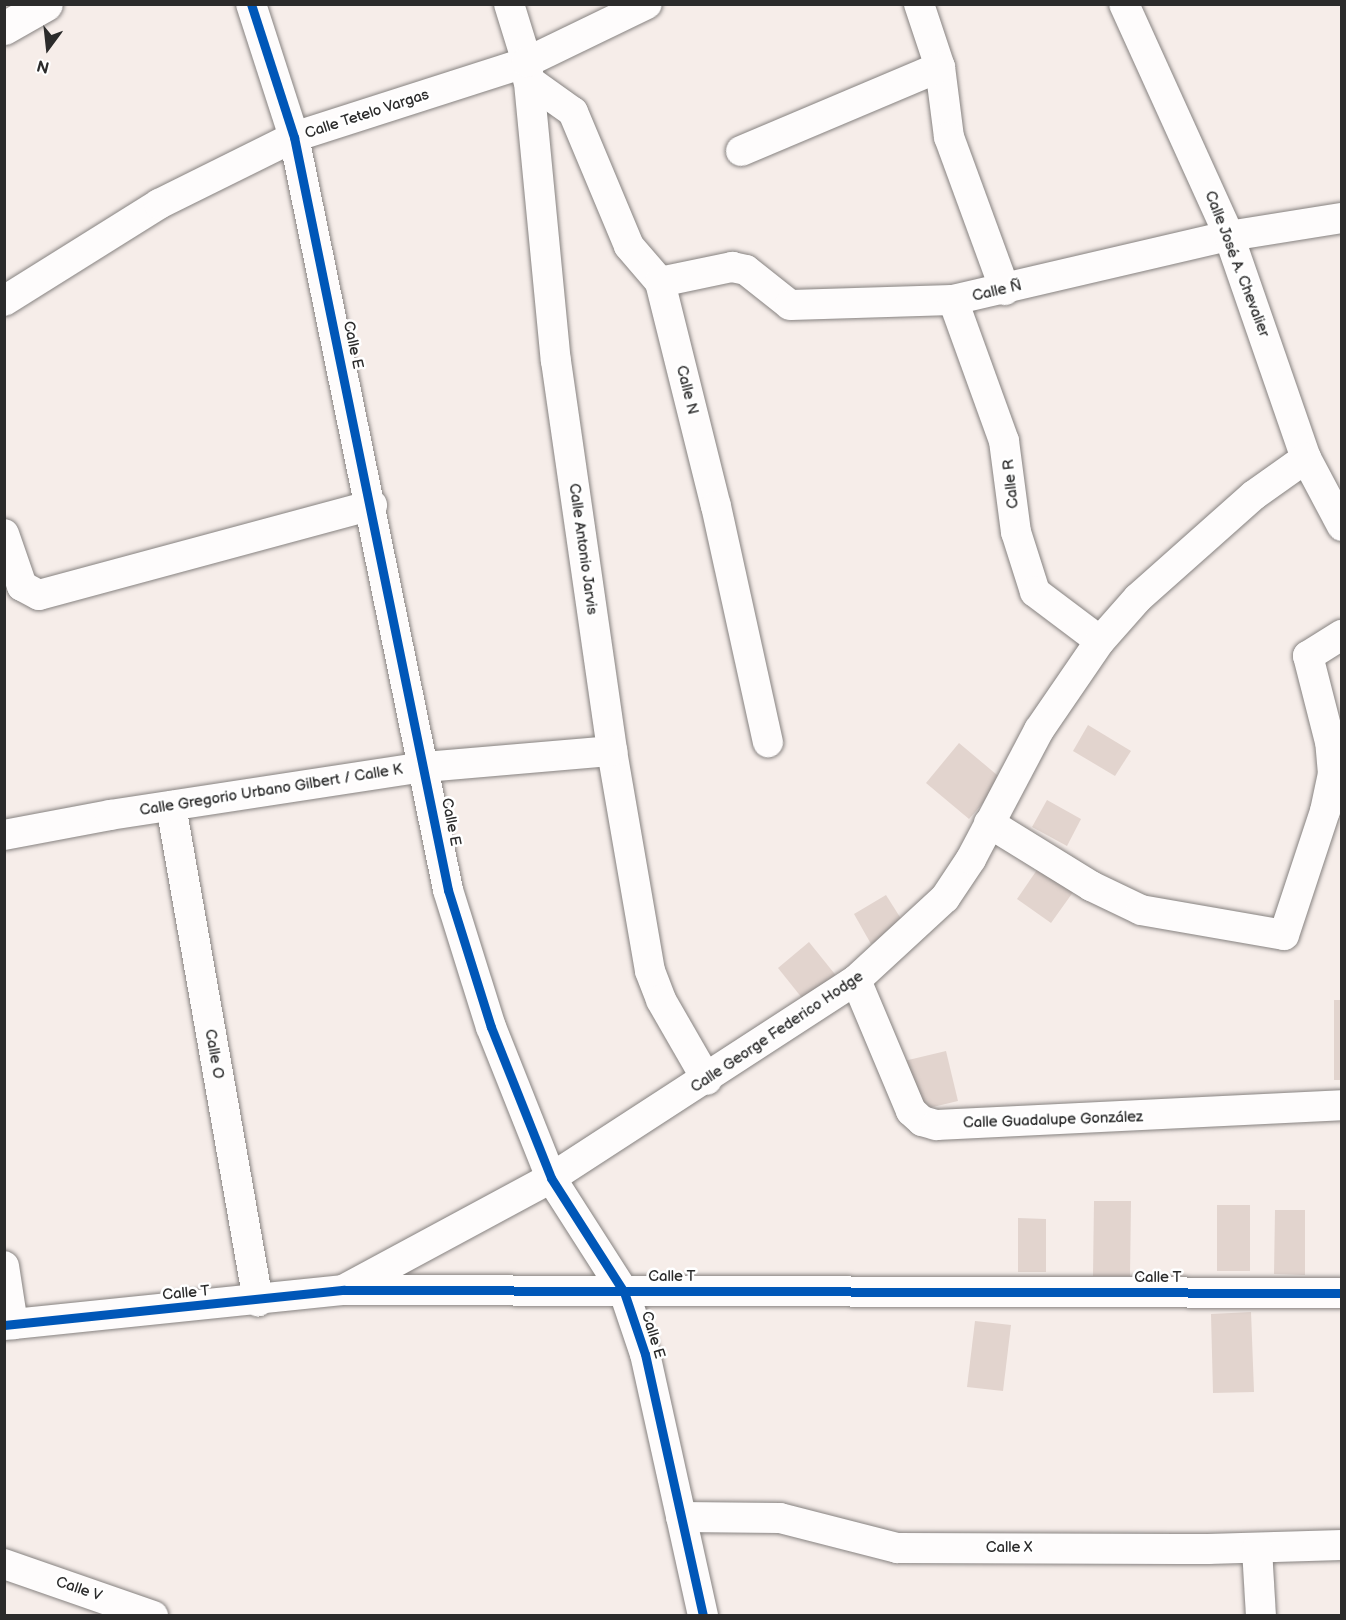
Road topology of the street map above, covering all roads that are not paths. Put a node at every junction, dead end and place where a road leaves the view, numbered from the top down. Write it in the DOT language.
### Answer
graph roads {
  1 [pos="46,4"];
  2 [pos="251,4"];
  3 [pos="509,4"];
  4 [pos="647,4"];
  5 [pos="919,4"];
  6 [pos="1124,4"];
  7 [pos="4,28"];
  8 [pos="940,67"];
  9 [pos="527,71"];
  10 [pos="294,137"];
  11 [pos="741,151"];
  12 [pos="1341,218"];
  13 [pos="1229,236"];
  14 [pos="660,282"];
  15 [pos="1005,290"];
  16 [pos="953,300"];
  17 [pos="4,301"];
  18 [pos="1306,458"];
  19 [pos="372,505"];
  20 [pos="1341,526"];
  21 [pos="4,534"];
  22 [pos="1341,635"];
  23 [pos="1100,641"];
  24 [pos="768,742"];
  25 [pos="612,751"];
  26 [pos="425,767"];
  27 [pos="171,806"];
  28 [pos="989,823"];
  29 [pos="4,835"];
  30 [pos="856,980"];
  31 [pos="707,1080"];
  32 [pos="1341,1105"];
  33 [pos="551,1178"];
  34 [pos="4,1266"];
  35 [pos="344,1290"];
  36 [pos="624,1292"];
  37 [pos="1341,1293"];
  38 [pos="258,1301"];
  39 [pos="9,1325"];
  40 [pos="681,1517"];
  41 [pos="1341,1545"];
  42 [pos="1257,1549"];
  43 [pos="4,1564"];
  44 [pos="153,1616"];
  45 [pos="703,1616"];
  46 [pos="1262,1616"];
  1 -- 7 [label="main road"];
  2 -- 10 [label="street, Calle E"];
  3 -- 9 [label="street, Calle Antonio Jarvis"];
  4 -- 9 [label="street, Calle Tetelo Vargas"];
  5 -- 8 [label="street"];
  6 -- 13 [label="street, Calle José A. Chevalier"];
  8 -- 11 [label="street"];
  8 -- 15 [label="street"];
  9 -- 10 [label="street, Calle Tetelo Vargas"];
  9 -- 14 [label="street, Calle N"];
  9 -- 25 [label="street, Calle Antonio Jarvis"];
  10 -- 17 [label="street, Calle Tetelo Vargas"];
  10 -- 19 [label="street, Calle E"];
  12 -- 13 [label="street, Calle Ñ"];
  13 -- 15 [label="street, Calle Ñ"];
  13 -- 18 [label="street, Calle José A. Chevalier"];
  14 -- 16 [label="street, Calle Ñ"];
  14 -- 24 [label="street, Calle N"];
  15 -- 16 [label="street, Calle Ñ"];
  16 -- 23 [label="street, Calle R"];
  18 -- 20 [label="street, Calle José A. Chevalier"];
  18 -- 23 [label="street, Calle George Federico Hodge"];
  19 -- 21 [label="street"];
  19 -- 26 [label="street, Calle E"];
  22 -- 28 [label="street"];
  23 -- 28 [label="street, Calle George Federico Hodge"];
  25 -- 26 [label="street, Calle Gregorio Urbano Gilbert / Calle K"];
  25 -- 31 [label="street, Calle Antonio Jarvis"];
  26 -- 27 [label="street, Calle Gregorio Urbano Gilbert / Calle K"];
  26 -- 33 [label="street, Calle E"];
  27 -- 29 [label="street, Calle Gregorio Urbano Gilbert / Calle K"];
  27 -- 38 [label="street, Calle O"];
  28 -- 30 [label="street, Calle George Federico Hodge"];
  30 -- 31 [label="street, Calle George Federico Hodge"];
  30 -- 32 [label="street, Calle Guadalupe González"];
  31 -- 33 [label="street, Calle George Federico Hodge"];
  33 -- 35 [label="street, Calle George Federico Hodge"];
  33 -- 36 [label="street, Calle E"];
  34 -- 39 [label="street"];
  35 -- 36 [label="street, Calle T"];
  35 -- 38 [label="street, Calle T"];
  36 -- 37 [label="street, Calle T"];
  36 -- 40 [label="street, Calle E"];
  38 -- 39 [label="street, Calle T"];
  40 -- 42 [label="street, Calle X"];
  40 -- 45 [label="street, Calle E"];
  41 -- 42 [label="street, Calle X"];
  42 -- 46 [label="street"];
  43 -- 44 [label="street, Calle V"];
}
